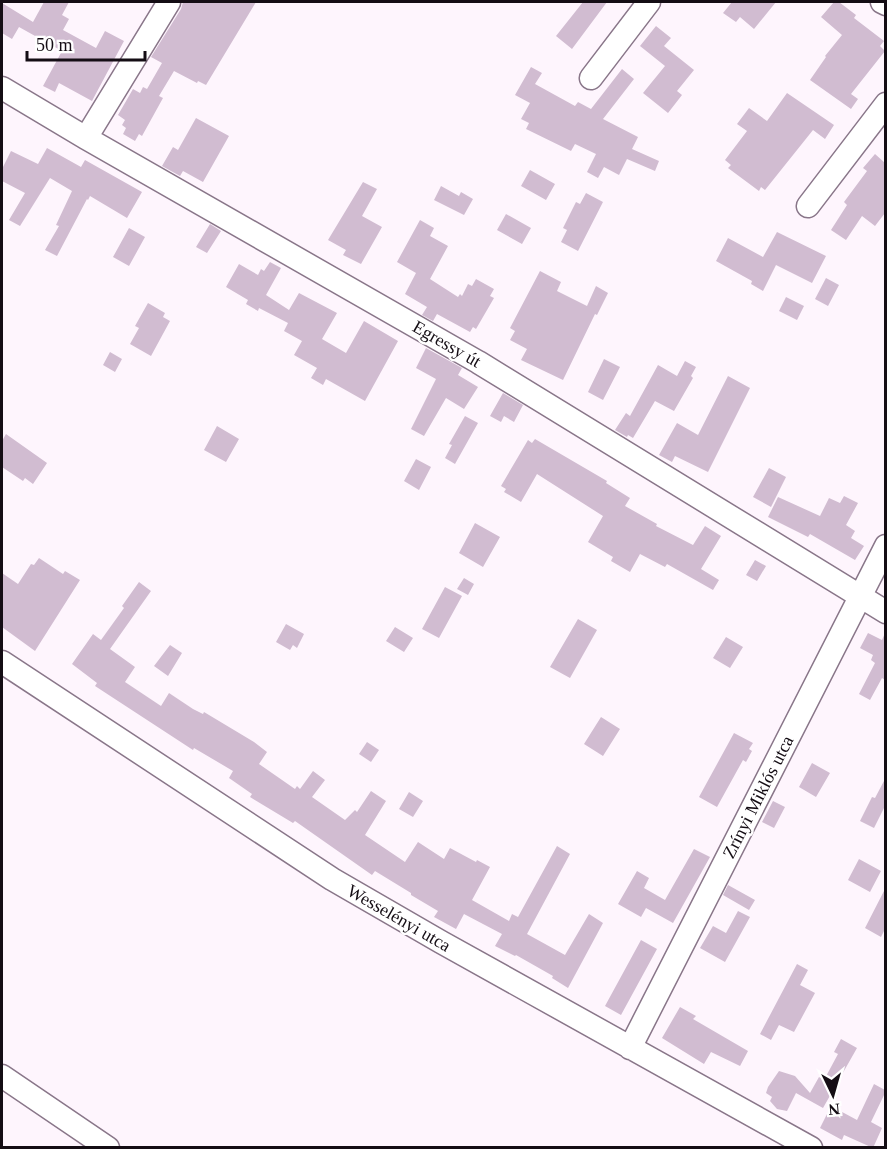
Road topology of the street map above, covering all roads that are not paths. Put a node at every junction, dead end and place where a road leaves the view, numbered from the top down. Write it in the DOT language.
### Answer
graph roads {
  1 [pos="169,2"];
  2 [pos="649,2"];
  3 [pos="882,2"];
  4 [pos="885,4"];
  5 [pos="591,78"];
  6 [pos="2,88"];
  7 [pos="885,104"];
  8 [pos="86,138"];
  9 [pos="808,206"];
  10 [pos="885,546"];
  11 [pos="860,597"];
  12 [pos="885,612"];
  13 [pos="2,662"];
  14 [pos="630,1047"];
  15 [pos="2,1076"];
  16 [pos="108,1148"];
  17 [pos="811,1148"];
  1 -- 8 [label="street"];
  2 -- 5 [label="street"];
  3 -- 4 [label="street"];
  6 -- 8 [label="street, Egressy út"];
  7 -- 9 [label="street"];
  8 -- 11 [label="street, Egressy út"];
  10 -- 11 [label="street, Zrínyi Miklós utca"];
  11 -- 12 [label="street, Egressy út"];
  11 -- 14 [label="street, Zrínyi Miklós utca"];
  13 -- 14 [label="street, Wesselényi utca"];
  14 -- 17 [label="street, Wesselényi utca"];
  15 -- 16 [label="street"];
}
